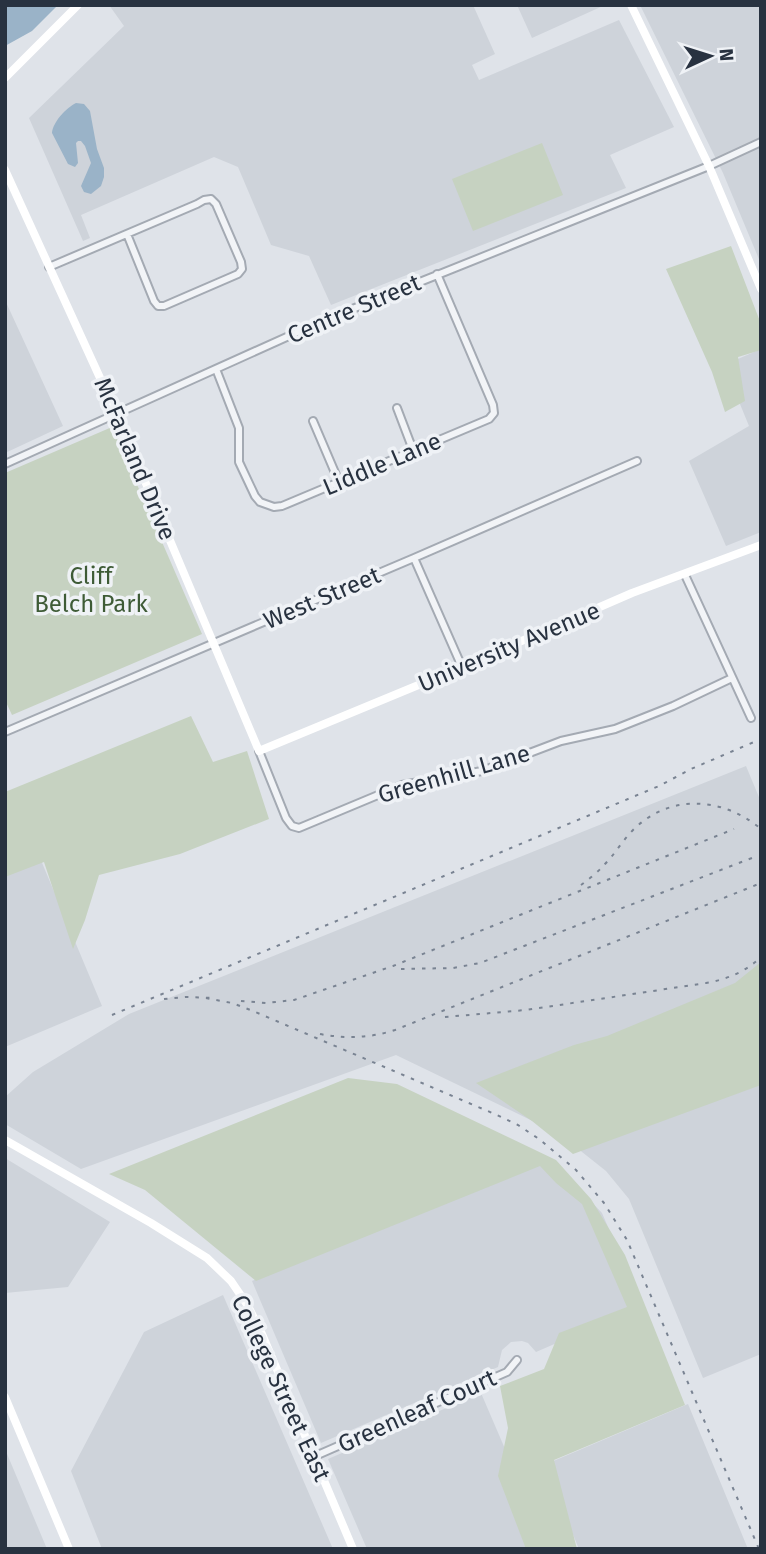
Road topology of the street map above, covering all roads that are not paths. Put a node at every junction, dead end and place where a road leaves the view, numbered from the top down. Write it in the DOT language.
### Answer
graph roads {
  1 [pos="78,5"];
  2 [pos="631,5"];
  3 [pos="5,78"];
  4 [pos="761,142"];
  5 [pos="709,166"];
  6 [pos="5,170"];
  7 [pos="127,234"];
  8 [pos="49,267"];
  9 [pos="437,274"];
  10 [pos="761,289"];
  11 [pos="216,369"];
  12 [pos="397,408"];
  13 [pos="117,415"];
  14 [pos="313,421"];
  15 [pos="413,450"];
  16 [pos="637,461"];
  17 [pos="5,464"];
  18 [pos="339,482"];
  19 [pos="761,545"];
  20 [pos="414,558"];
  21 [pos="685,575"];
  22 [pos="215,644"];
  23 [pos="462,667"];
  24 [pos="732,678"];
  25 [pos="751,718"];
  26 [pos="5,732"];
  27 [pos="259,751"];
  28 [pos="5,1140"];
  29 [pos="517,1360"];
  30 [pos="5,1397"];
  31 [pos="313,1457"];
  32 [pos="69,1549"];
  33 [pos="353,1549"];
  1 -- 3 [label="street"];
  2 -- 5 [label="street"];
  4 -- 5 [label="street, Centre Street"];
  5 -- 9 [label="street, Centre Street"];
  5 -- 10 [label="street"];
  6 -- 8 [label="street, McFarland Drive"];
  7 -- 7 [label="street"];
  7 -- 8 [label="street"];
  8 -- 13 [label="street, McFarland Drive"];
  9 -- 11 [label="street, Centre Street"];
  9 -- 15 [label="street, Liddle Lane"];
  11 -- 13 [label="street, Centre Street"];
  11 -- 18 [label="street, Liddle Lane"];
  12 -- 15 [label="street"];
  13 -- 17 [label="street, Centre Street"];
  13 -- 22 [label="street, McFarland Drive"];
  14 -- 18 [label="street"];
  15 -- 18 [label="street, Liddle Lane"];
  16 -- 20 [label="street, West Street"];
  19 -- 21 [label="street, University Avenue"];
  20 -- 22 [label="street, West Street"];
  20 -- 23 [label="street"];
  21 -- 23 [label="street, University Avenue"];
  21 -- 24 [label="street"];
  22 -- 26 [label="street, West Street"];
  22 -- 27 [label="street, McFarland Drive"];
  23 -- 27 [label="street, University Avenue"];
  24 -- 25 [label="street"];
  24 -- 27 [label="street, Greenhill Lane"];
  28 -- 31 [label="street, College Street East"];
  29 -- 31 [label="street, Greenleaf Court"];
  30 -- 32 [label="street"];
  31 -- 33 [label="street, College Street East"];
}
